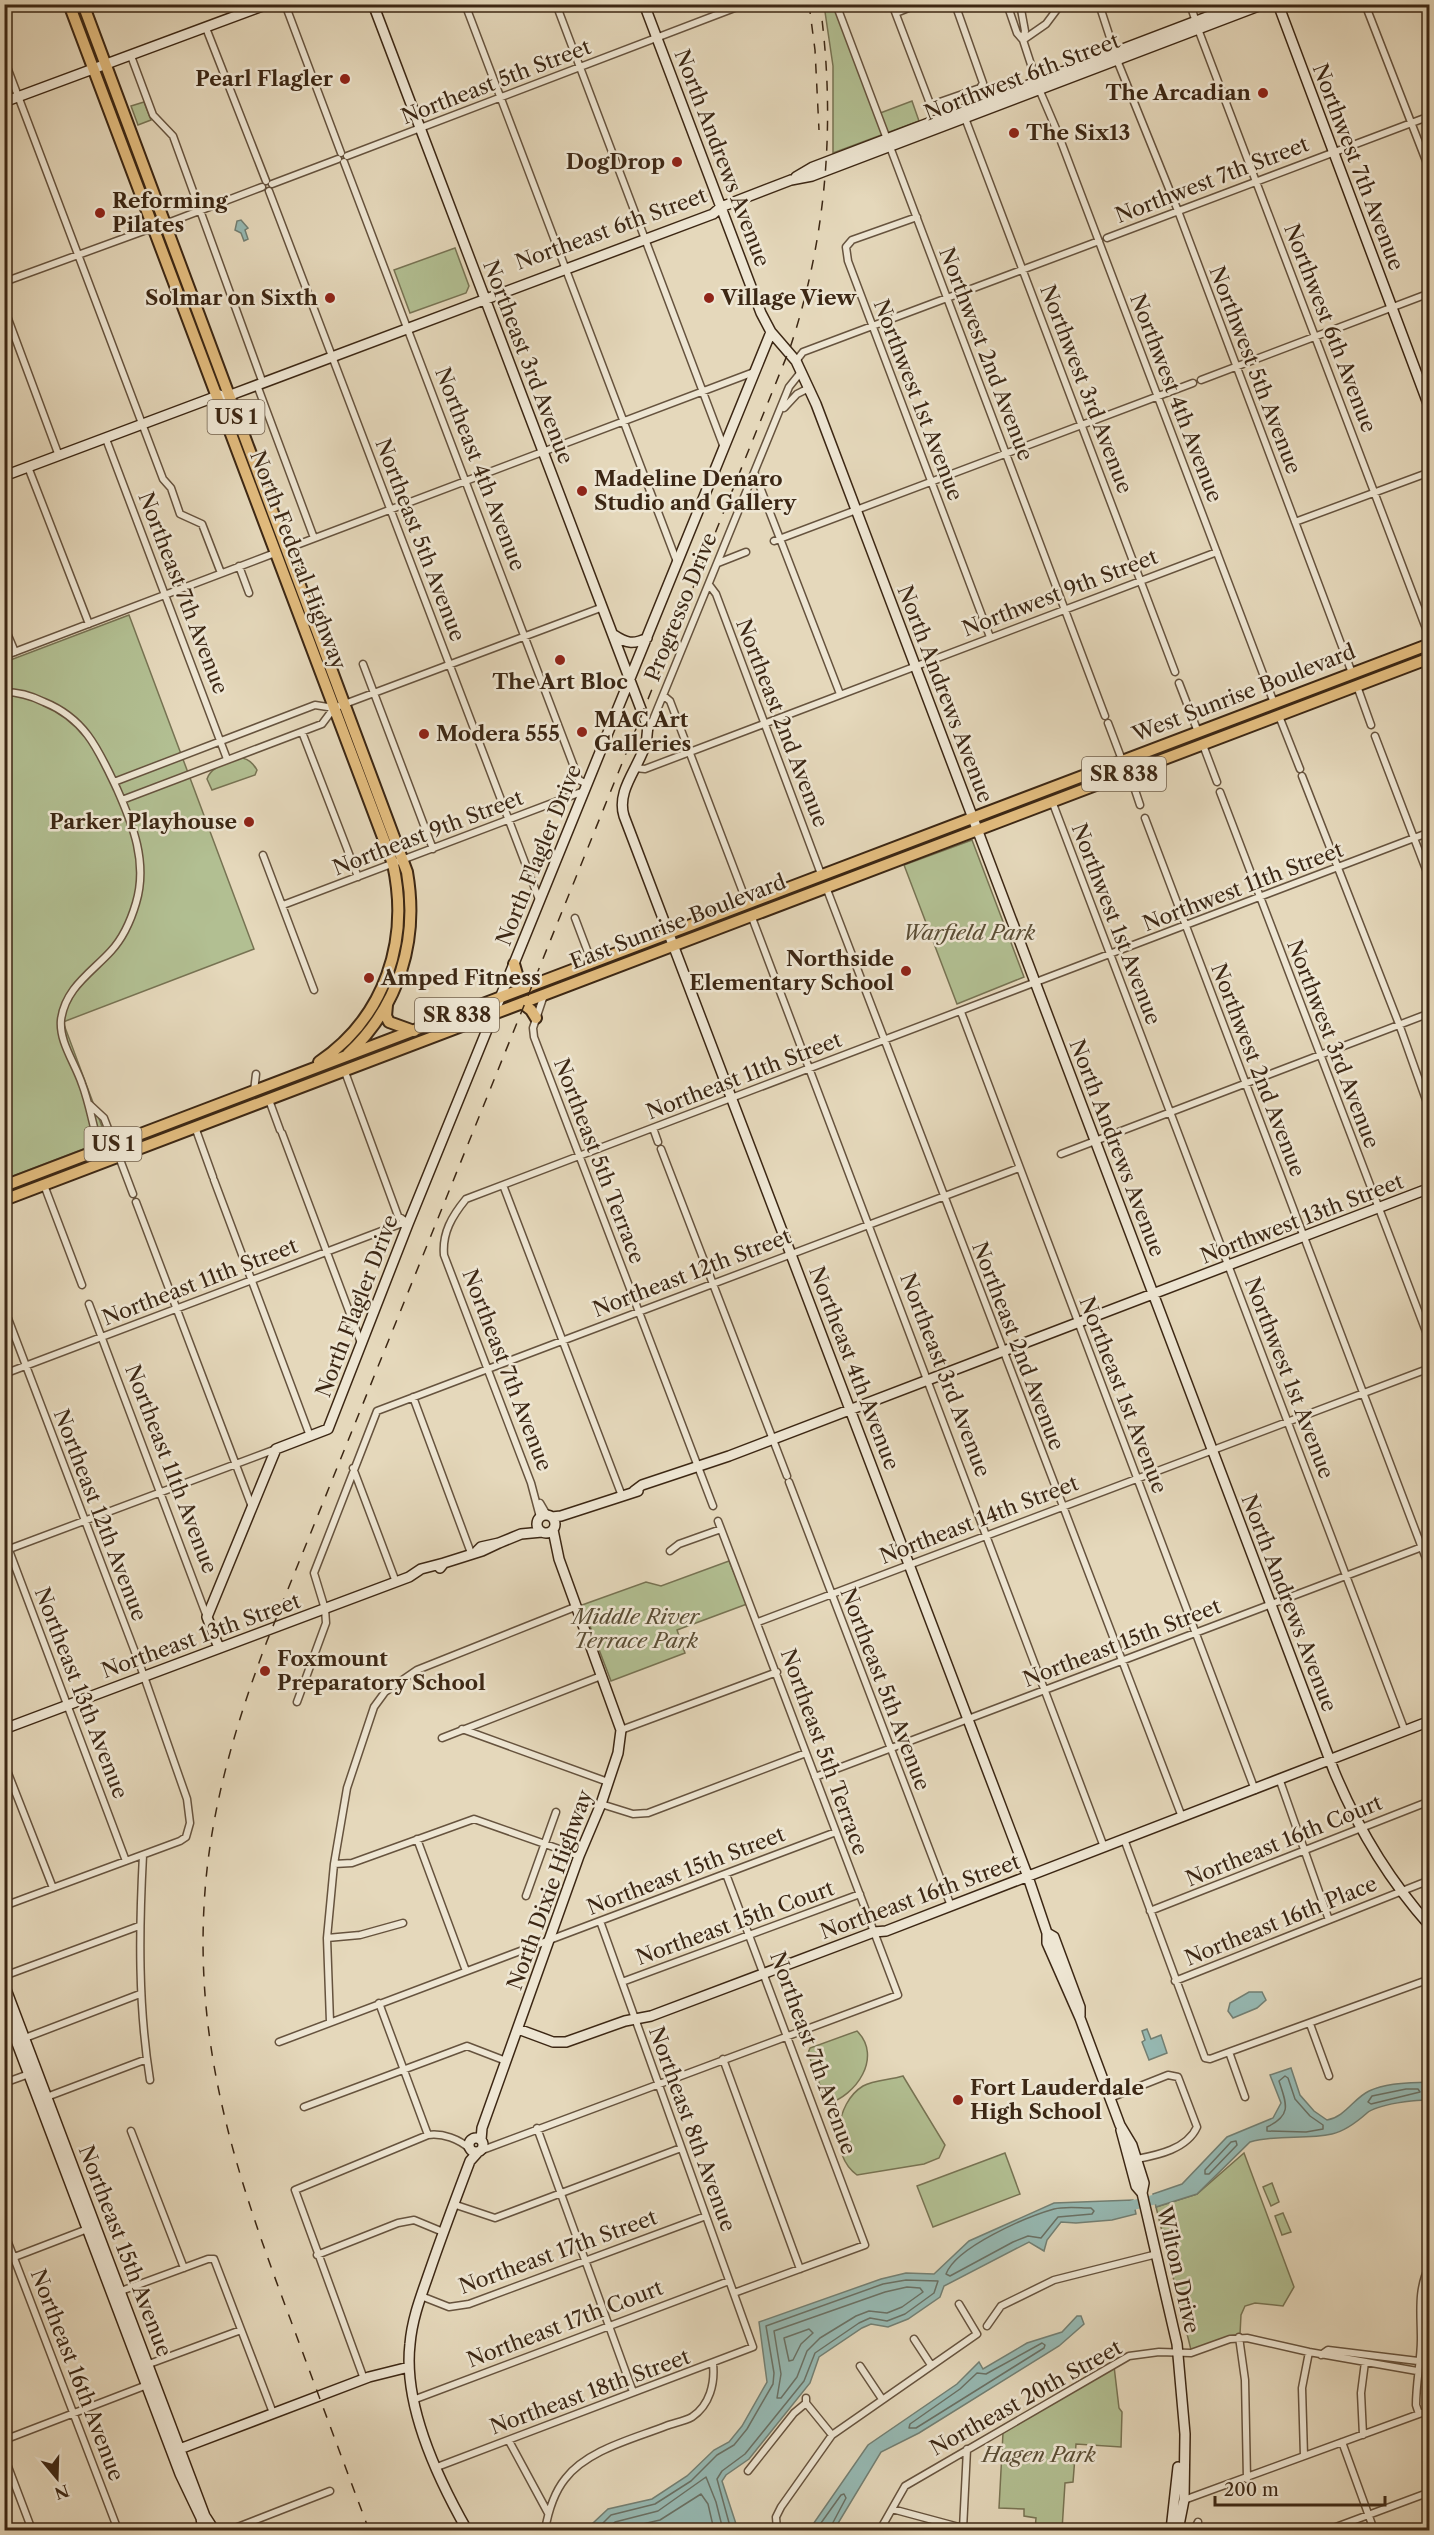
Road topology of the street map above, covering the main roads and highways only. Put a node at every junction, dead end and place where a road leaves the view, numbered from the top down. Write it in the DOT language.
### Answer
graph roads {
  1 [pos="69,4"];
  2 [pos="83,4"];
  3 [pos="147,214"];
  4 [pos="165,224"];
  5 [pos="152,228"];
  6 [pos="171,242"];
  7 [pos="269,538"];
  8 [pos="286,549"];
  9 [pos="275,553"];
  10 [pos="294,569"];
  11 [pos="1430,644"];
  12 [pos="1430,658"];
  13 [pos="1352,673"];
  14 [pos="1342,692"];
  15 [pos="1143,752"];
  16 [pos="1129,772"];
  17 [pos="973,818"];
  18 [pos="977,830"];
  19 [pos="840,867"];
  20 [pos="821,874"];
  21 [pos="826,887"];
  22 [pos="810,893"];
  23 [pos="514,964"];
  24 [pos="559,976"];
  25 [pos="529,987"];
  26 [pos="544,995"];
  27 [pos="522,1003"];
  28 [pos="387,1005"];
  29 [pos="536,1018"];
  30 [pos="414,1031"];
  31 [pos="344,1057"];
  32 [pos="301,1073"];
  33 [pos="293,1091"];
  34 [pos="189,1115"];
  35 [pos="177,1134"];
  36 [pos="114,1144"];
  37 [pos="100,1164"];
  38 [pos="4,1186"];
  39 [pos="4,1200"];
  1 -- 3 [label="main road, North Federal Highway / US 1"];
  2 -- 4 [label="main road, North Federal Highway / US 1"];
  3 -- 4 [label="main road"];
  3 -- 5 [label="main road, North Federal Highway / US 1"];
  4 -- 6 [label="main road, North Federal Highway / US 1"];
  5 -- 6 [label="main road"];
  5 -- 7 [label="main road, North Federal Highway / US 1"];
  6 -- 8 [label="main road, North Federal Highway / US 1"];
  7 -- 8 [label="main road"];
  7 -- 9 [label="main road, North Federal Highway / US 1"];
  8 -- 10 [label="main road, North Federal Highway / US 1"];
  9 -- 10 [label="main road"];
  9 -- 32 [label="main road, North Federal Highway / US 1"];
  10 -- 28 [label="main road, North Federal Highway / US 1"];
  11 -- 13 [label="main road, West Sunrise Boulevard / SR 838"];
  12 -- 14 [label="main road, West Sunrise Boulevard / SR 838"];
  13 -- 14 [label="main road"];
  13 -- 15 [label="main road, West Sunrise Boulevard / SR 838"];
  14 -- 16 [label="main road, West Sunrise Boulevard / SR 838"];
  15 -- 16 [label="main road"];
  15 -- 17 [label="main road, West Sunrise Boulevard / SR 838"];
  16 -- 18 [label="main road, West Sunrise Boulevard / SR 838"];
  17 -- 19 [label="main road, East Sunrise Boulevard / SR 838"];
  18 -- 21 [label="main road, East Sunrise Boulevard / SR 838"];
  19 -- 20 [label="main road, East Sunrise Boulevard / SR 838"];
  19 -- 21 [label="main road"];
  20 -- 22 [label="main road"];
  20 -- 24 [label="main road, East Sunrise Boulevard / SR 838"];
  21 -- 22 [label="main road, East Sunrise Boulevard / SR 838"];
  22 -- 26 [label="main road, East Sunrise Boulevard / SR 838"];
  23 -- 25 [label="main road"];
  24 -- 25 [label="main road, East Sunrise Boulevard / SR 838"];
  24 -- 26 [label="main road"];
  25 -- 30 [label="main road, East Sunrise Boulevard / SR 838"];
  26 -- 27 [label="main road, East Sunrise Boulevard / SR 838"];
  27 -- 29 [label="main road"];
  27 -- 33 [label="main road, East Sunrise Boulevard / SR 838"];
  28 -- 30 [label="main road"];
  28 -- 31 [label="main road, North Federal Highway / US 1"];
  30 -- 31 [label="main road, East Sunrise Boulevard / SR 838"];
  31 -- 32 [label="main road, East Sunrise Boulevard / SR 838"];
  31 -- 33 [label="main road"];
  32 -- 34 [label="main road, US 1"];
  33 -- 35 [label="main road, US 1"];
  34 -- 35 [label="main road"];
  34 -- 36 [label="main road, US 1"];
  35 -- 37 [label="main road, US 1"];
  36 -- 37 [label="main road"];
  36 -- 38 [label="main road, US 1"];
  37 -- 39 [label="main road, US 1"];
}
